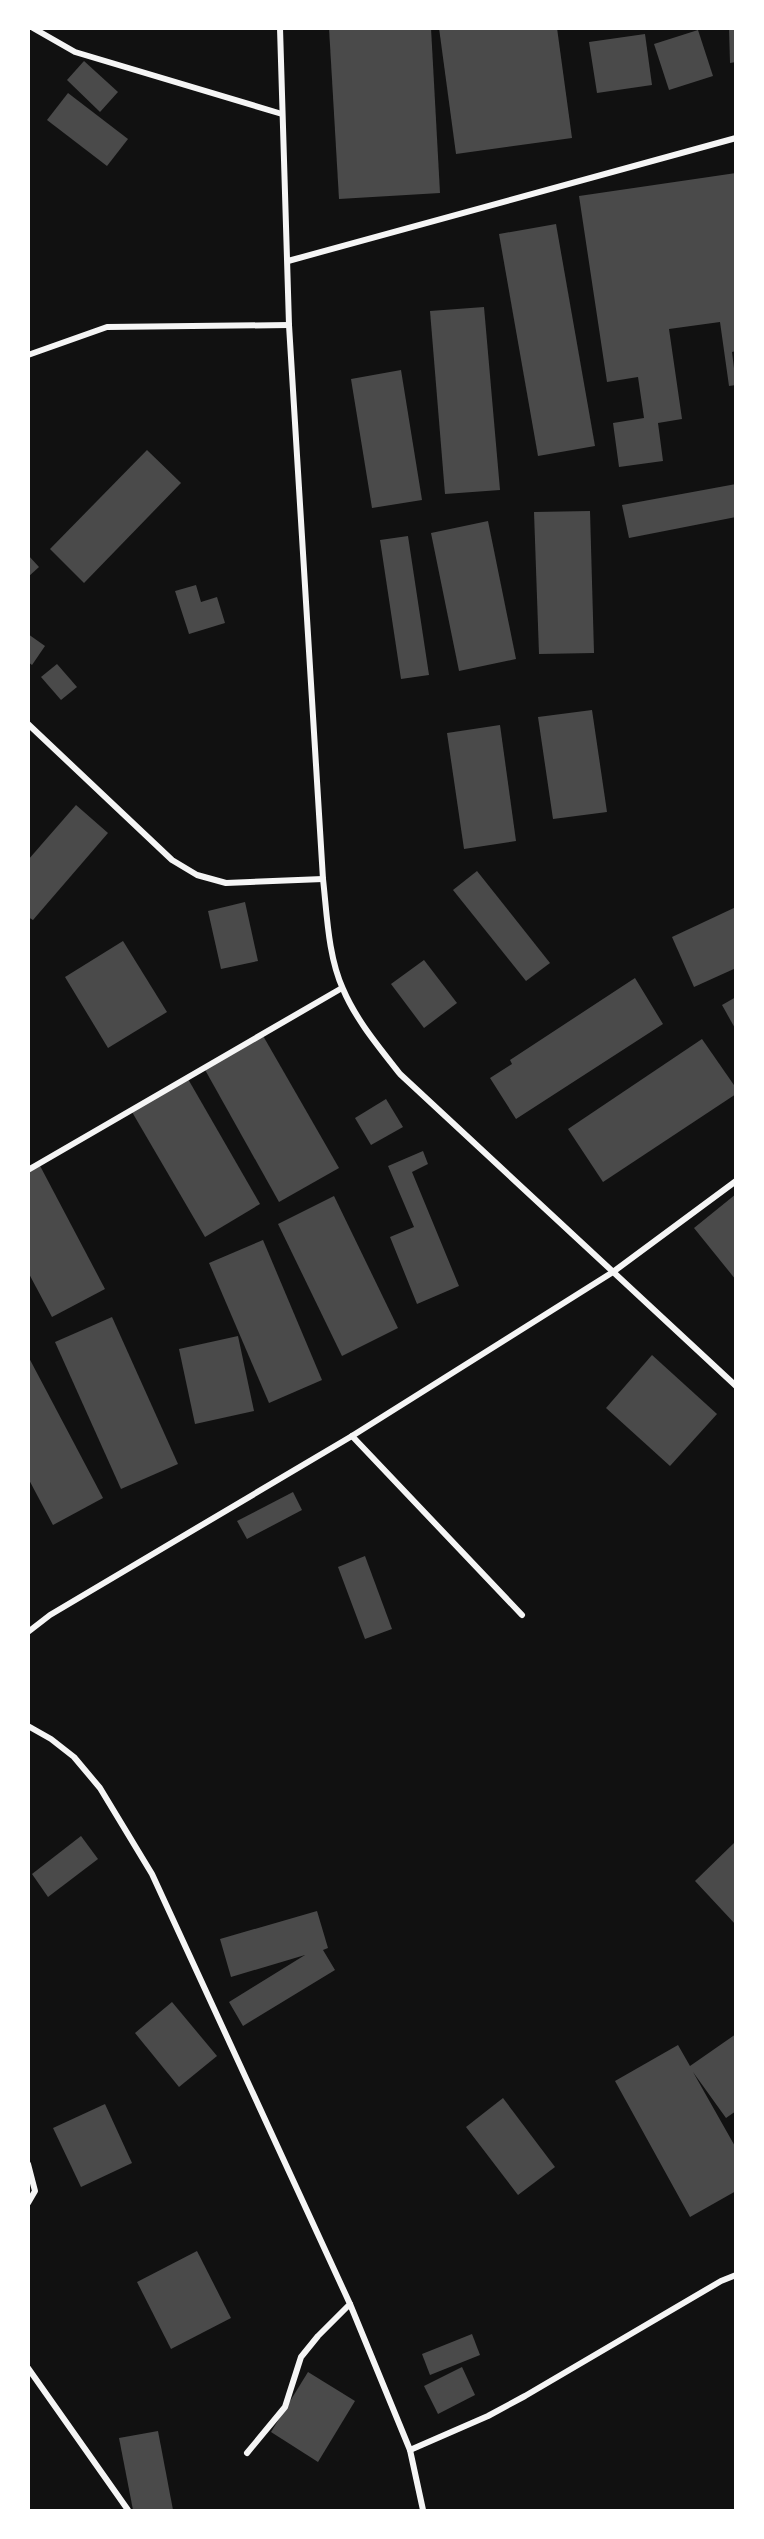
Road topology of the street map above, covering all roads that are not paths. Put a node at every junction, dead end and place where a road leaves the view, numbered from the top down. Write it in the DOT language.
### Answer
graph roads {
  1 [pos="33,28"];
  2 [pos="280,28"];
  3 [pos="282,114"];
  4 [pos="735,138"];
  5 [pos="288,261"];
  6 [pos="289,325"];
  7 [pos="28,355"];
  8 [pos="28,724"];
  9 [pos="323,879"];
  10 [pos="342,988"];
  11 [pos="28,1170"];
  12 [pos="735,1181"];
  13 [pos="613,1272"];
  14 [pos="735,1386"];
  15 [pos="352,1437"];
  16 [pos="522,1615"];
  17 [pos="28,1632"];
  18 [pos="28,1726"];
  19 [pos="28,2164"];
  20 [pos="28,2203"];
  21 [pos="735,2275"];
  22 [pos="350,2304"];
  23 [pos="28,2368"];
  24 [pos="410,2450"];
  25 [pos="247,2453"];
  26 [pos="128,2511"];
  27 [pos="423,2511"];
  1 -- 3 [label="street"];
  2 -- 3 [label="street"];
  3 -- 5 [label="street"];
  4 -- 5 [label="street"];
  5 -- 6 [label="street"];
  6 -- 7 [label="street"];
  6 -- 9 [label="street"];
  8 -- 9 [label="street"];
  9 -- 10 [label="street"];
  10 -- 11 [label="street"];
  10 -- 13 [label="street"];
  12 -- 13 [label="street"];
  13 -- 14 [label="street"];
  13 -- 15 [label="street"];
  15 -- 16 [label="street"];
  15 -- 17 [label="street"];
  18 -- 22 [label="street"];
  19 -- 20 [label="street"];
  21 -- 24 [label="street"];
  22 -- 24 [label="street"];
  22 -- 25 [label="street"];
  23 -- 26 [label="street"];
  24 -- 27 [label="street"];
}
